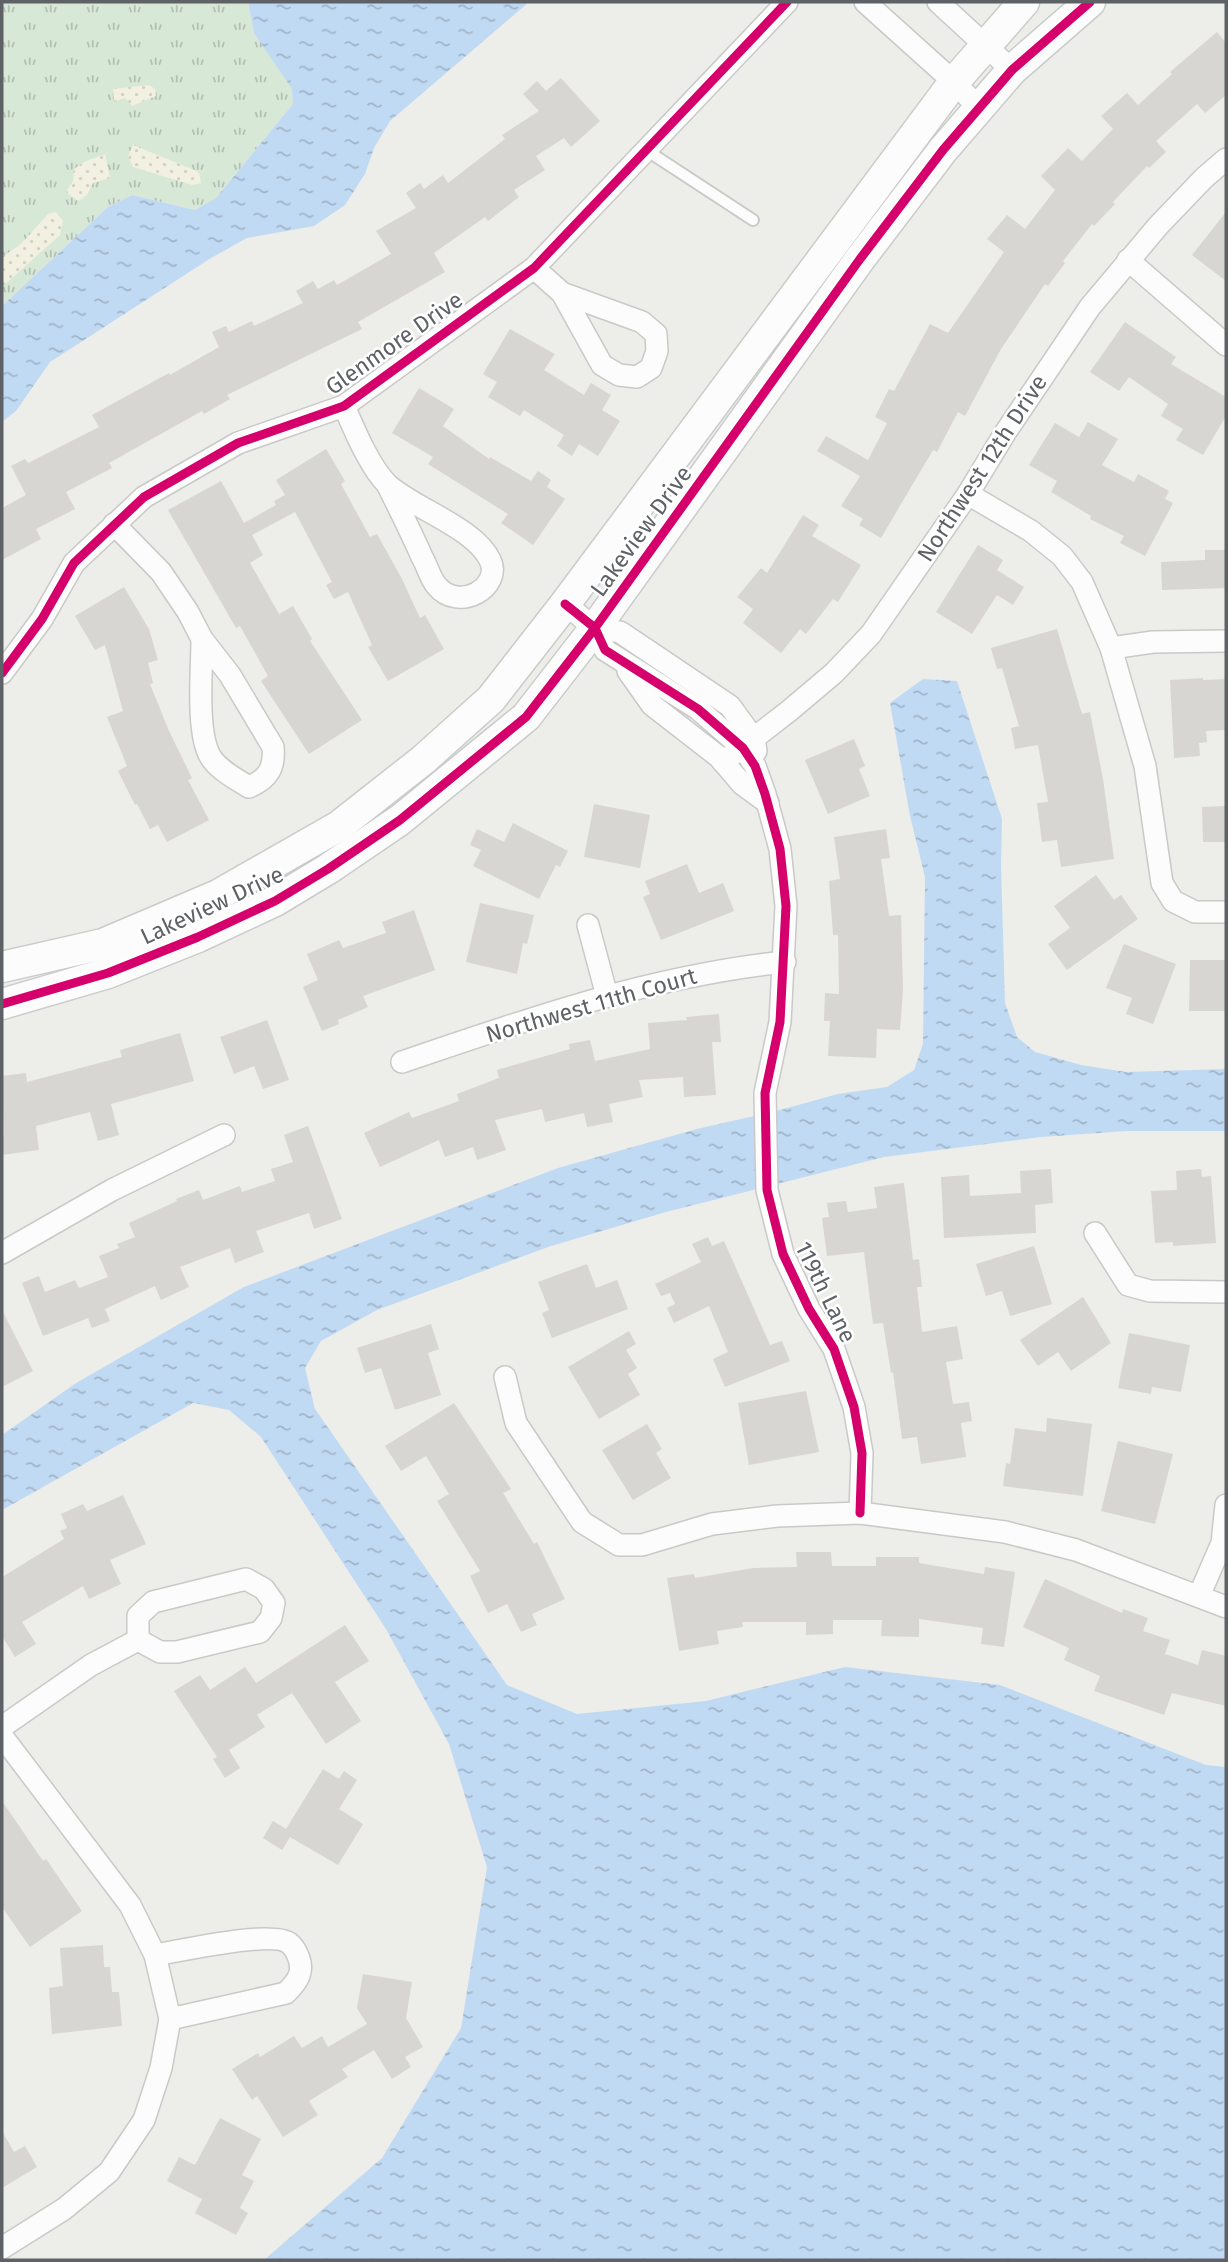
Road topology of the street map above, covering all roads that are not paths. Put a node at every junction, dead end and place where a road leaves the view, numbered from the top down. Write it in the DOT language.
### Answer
graph roads {
  1 [pos="787,2"];
  2 [pos="865,2"];
  3 [pos="938,2"];
  4 [pos="1024,2"];
  5 [pos="1090,2"];
  6 [pos="985,46"];
  7 [pos="1012,70"];
  8 [pos="954,82"];
  9 [pos="978,107"];
  10 [pos="646,150"];
  11 [pos="1226,159"];
  12 [pos="754,220"];
  13 [pos="1128,260"];
  14 [pos="534,268"];
  15 [pos="562,293"];
  16 [pos="1226,345"];
  17 [pos="344,406"];
  18 [pos="387,484"];
  19 [pos="968,494"];
  20 [pos="114,524"];
  21 [pos="565,604"];
  22 [pos="595,628"];
  23 [pos="202,639"];
  24 [pos="1226,641"];
  25 [pos="1111,648"];
  26 [pos="621,661"];
  27 [pos="2,673"];
  28 [pos="749,743"];
  29 [pos="723,762"];
  30 [pos="767,799"];
  31 [pos="1226,912"];
  32 [pos="588,925"];
  33 [pos="785,962"];
  34 [pos="2,967"];
  35 [pos="607,996"];
  36 [pos="2,1004"];
  37 [pos="402,1062"];
  38 [pos="224,1135"];
  39 [pos="1094,1233"];
  40 [pos="2,1253"];
  41 [pos="1226,1292"];
  42 [pos="505,1377"];
  43 [pos="1226,1505"];
  44 [pos="860,1513"];
  45 [pos="1199,1596"];
  46 [pos="1226,1607"];
  47 [pos="138,1640"];
  48 [pos="2,1727"];
  49 [pos="2,1736"];
  50 [pos="155,1955"];
  51 [pos="170,2019"];
  52 [pos="2,2248"];
  1 -- 10 [label="street, Glenmore Drive"];
  2 -- 8 [label="street"];
  3 -- 6 [label="street"];
  4 -- 6 [label="street, Lakeview Drive"];
  5 -- 7 [label="street, Lakeview Drive"];
  6 -- 7 [label="street"];
  6 -- 8 [label="street, Lakeview Drive"];
  7 -- 9 [label="street, Lakeview Drive"];
  8 -- 9 [label="street"];
  8 -- 21 [label="street, Lakeview Drive"];
  9 -- 22 [label="street, Lakeview Drive"];
  10 -- 12 [label="lane"];
  10 -- 14 [label="street, Glenmore Drive"];
  11 -- 13 [label="street, Northwest 12th Drive"];
  13 -- 16 [label="street"];
  13 -- 19 [label="street, Northwest 12th Drive"];
  14 -- 15 [label="street"];
  14 -- 17 [label="street, Glenmore Drive"];
  15 -- 15 [label="street"];
  17 -- 18 [label="street, Glenmore Drive"];
  17 -- 20 [label="street, Glenmore Drive"];
  18 -- 18 [label="street, Glenmore Drive"];
  19 -- 25 [label="street"];
  19 -- 28 [label="street, Northwest 12th Drive"];
  20 -- 23 [label="street"];
  20 -- 27 [label="street, Glenmore Drive"];
  21 -- 22 [label="street"];
  21 -- 34 [label="street, Lakeview Drive"];
  22 -- 26 [label="street"];
  22 -- 28 [label="street"];
  22 -- 36 [label="street, Lakeview Drive"];
  23 -- 23 [label="street"];
  24 -- 25 [label="street"];
  25 -- 31 [label="street"];
  26 -- 28 [label="street"];
  26 -- 29 [label="street"];
  28 -- 29 [label="street, Northwest 12th Drive"];
  28 -- 30 [label="street, 119th Lane"];
  29 -- 30 [label="street"];
  30 -- 33 [label="street, 119th Lane"];
  32 -- 35 [label="street"];
  33 -- 35 [label="street, Northwest 11th Court"];
  33 -- 44 [label="street, 119th Lane"];
  35 -- 37 [label="street, Northwest 11th Court"];
  38 -- 40 [label="street"];
  39 -- 41 [label="street"];
  42 -- 44 [label="street"];
  43 -- 45 [label="street"];
  44 -- 45 [label="street"];
  45 -- 46 [label="street"];
  47 -- 47 [label="street"];
  47 -- 48 [label="street"];
  49 -- 50 [label="street"];
  50 -- 51 [label="street"];
  50 -- 51 [label="street"];
  51 -- 52 [label="street"];
}
